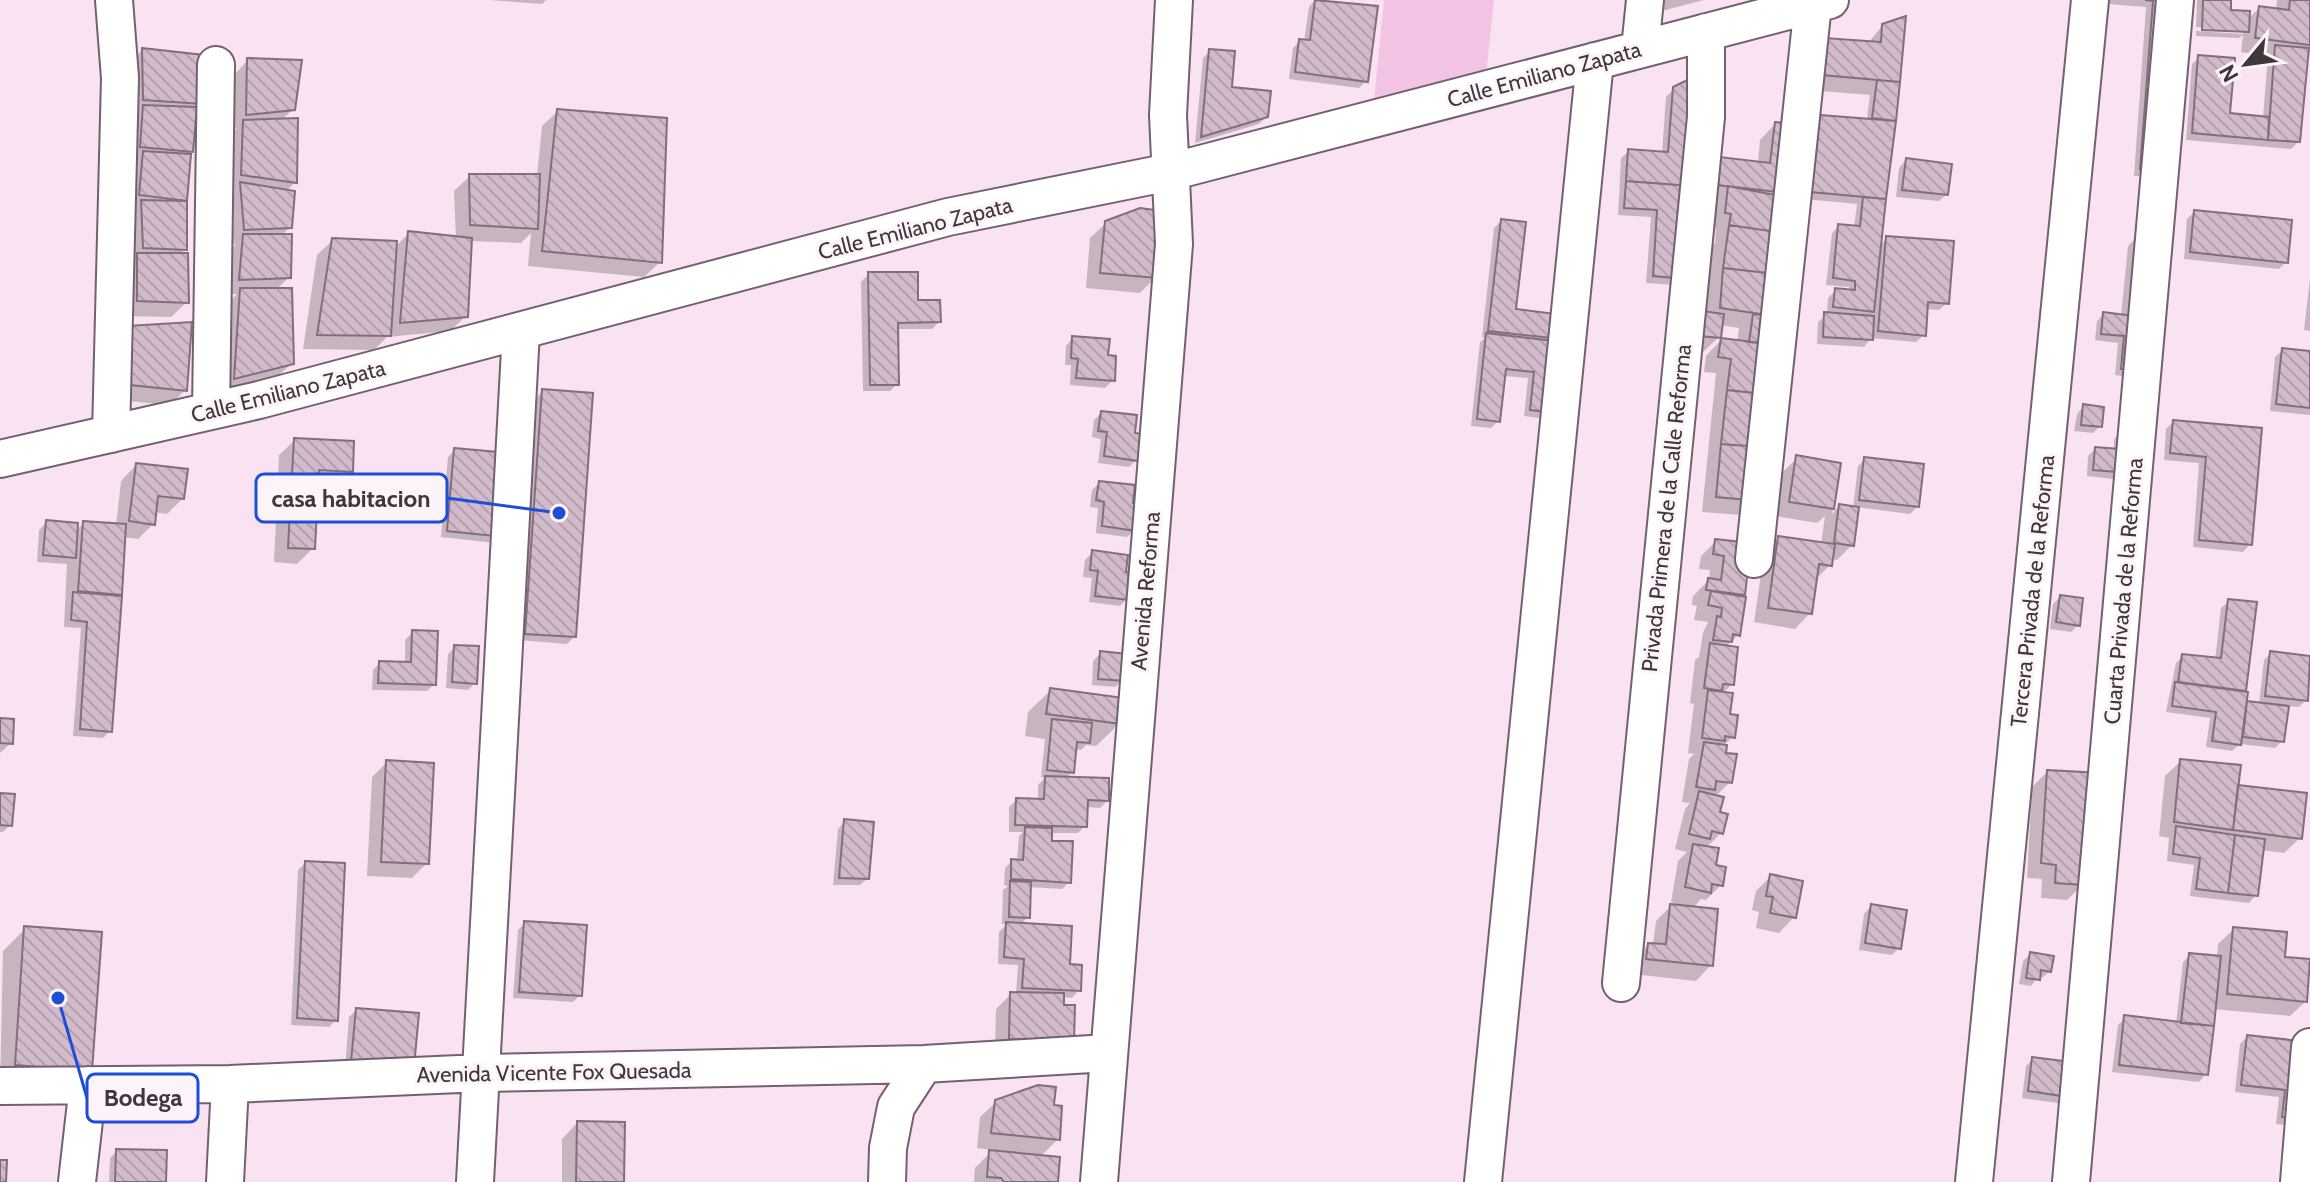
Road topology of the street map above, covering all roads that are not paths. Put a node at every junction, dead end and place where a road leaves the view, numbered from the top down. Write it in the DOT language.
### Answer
graph roads {
  1 [pos="114,0"];
  2 [pos="1174,0"];
  3 [pos="1645,0"];
  4 [pos="2090,0"];
  5 [pos="2175,0"];
  6 [pos="1822,2"];
  7 [pos="1706,32"];
  8 [pos="1640,49"];
  9 [pos="1595,61"];
  10 [pos="216,65"];
  11 [pos="1170,172"];
  12 [pos="521,331"];
  13 [pos="211,411"];
  14 [pos="111,434"];
  15 [pos="0,459"];
  16 [pos="1754,559"];
  17 [pos="1621,983"];
  18 [pos="2310,1047"];
  19 [pos="1108,1053"];
  20 [pos="924,1064"];
  21 [pos="482,1073"];
  22 [pos="230,1084"];
  23 [pos="88,1085"];
  24 [pos="0,1086"];
  25 [pos="77,1182"];
  26 [pos="225,1182"];
  27 [pos="475,1182"];
  28 [pos="887,1182"];
  29 [pos="1099,1182"];
  30 [pos="1483,1182"];
  31 [pos="1974,1182"];
  32 [pos="2071,1182"];
  33 [pos="2299,1182"];
  1 -- 14 [label="street"];
  2 -- 11 [label="street, Avenida Reforma"];
  3 -- 8 [label="street"];
  4 -- 31 [label="street, Tercera Privada de la Reforma"];
  5 -- 32 [label="street, Cuarta Privada de la Reforma"];
  6 -- 7 [label="street, Calle Emiliano Zapata"];
  6 -- 16 [label="street"];
  7 -- 8 [label="street, Calle Emiliano Zapata"];
  7 -- 17 [label="street, Privada Primera de la Calle Reforma"];
  8 -- 9 [label="street, Calle Emiliano Zapata"];
  9 -- 11 [label="street, Calle Emiliano Zapata"];
  9 -- 30 [label="street"];
  10 -- 13 [label="street"];
  11 -- 12 [label="street, Calle Emiliano Zapata"];
  11 -- 19 [label="street, Avenida Reforma"];
  12 -- 13 [label="street, Calle Emiliano Zapata"];
  12 -- 21 [label="street"];
  13 -- 14 [label="street, Calle Emiliano Zapata"];
  14 -- 15 [label="street, Calle Emiliano Zapata"];
  18 -- 33 [label="street"];
  19 -- 20 [label="street, Avenida Vicente Fox Quesada"];
  19 -- 29 [label="street, Avenida Reforma"];
  20 -- 21 [label="street, Avenida Vicente Fox Quesada"];
  20 -- 28 [label="street"];
  21 -- 22 [label="street, Avenida Vicente Fox Quesada"];
  21 -- 27 [label="street"];
  22 -- 23 [label="street, Avenida Vicente Fox Quesada"];
  22 -- 26 [label="street"];
  23 -- 24 [label="street, Avenida Vicente Fox Quesada"];
  23 -- 25 [label="street"];
}
